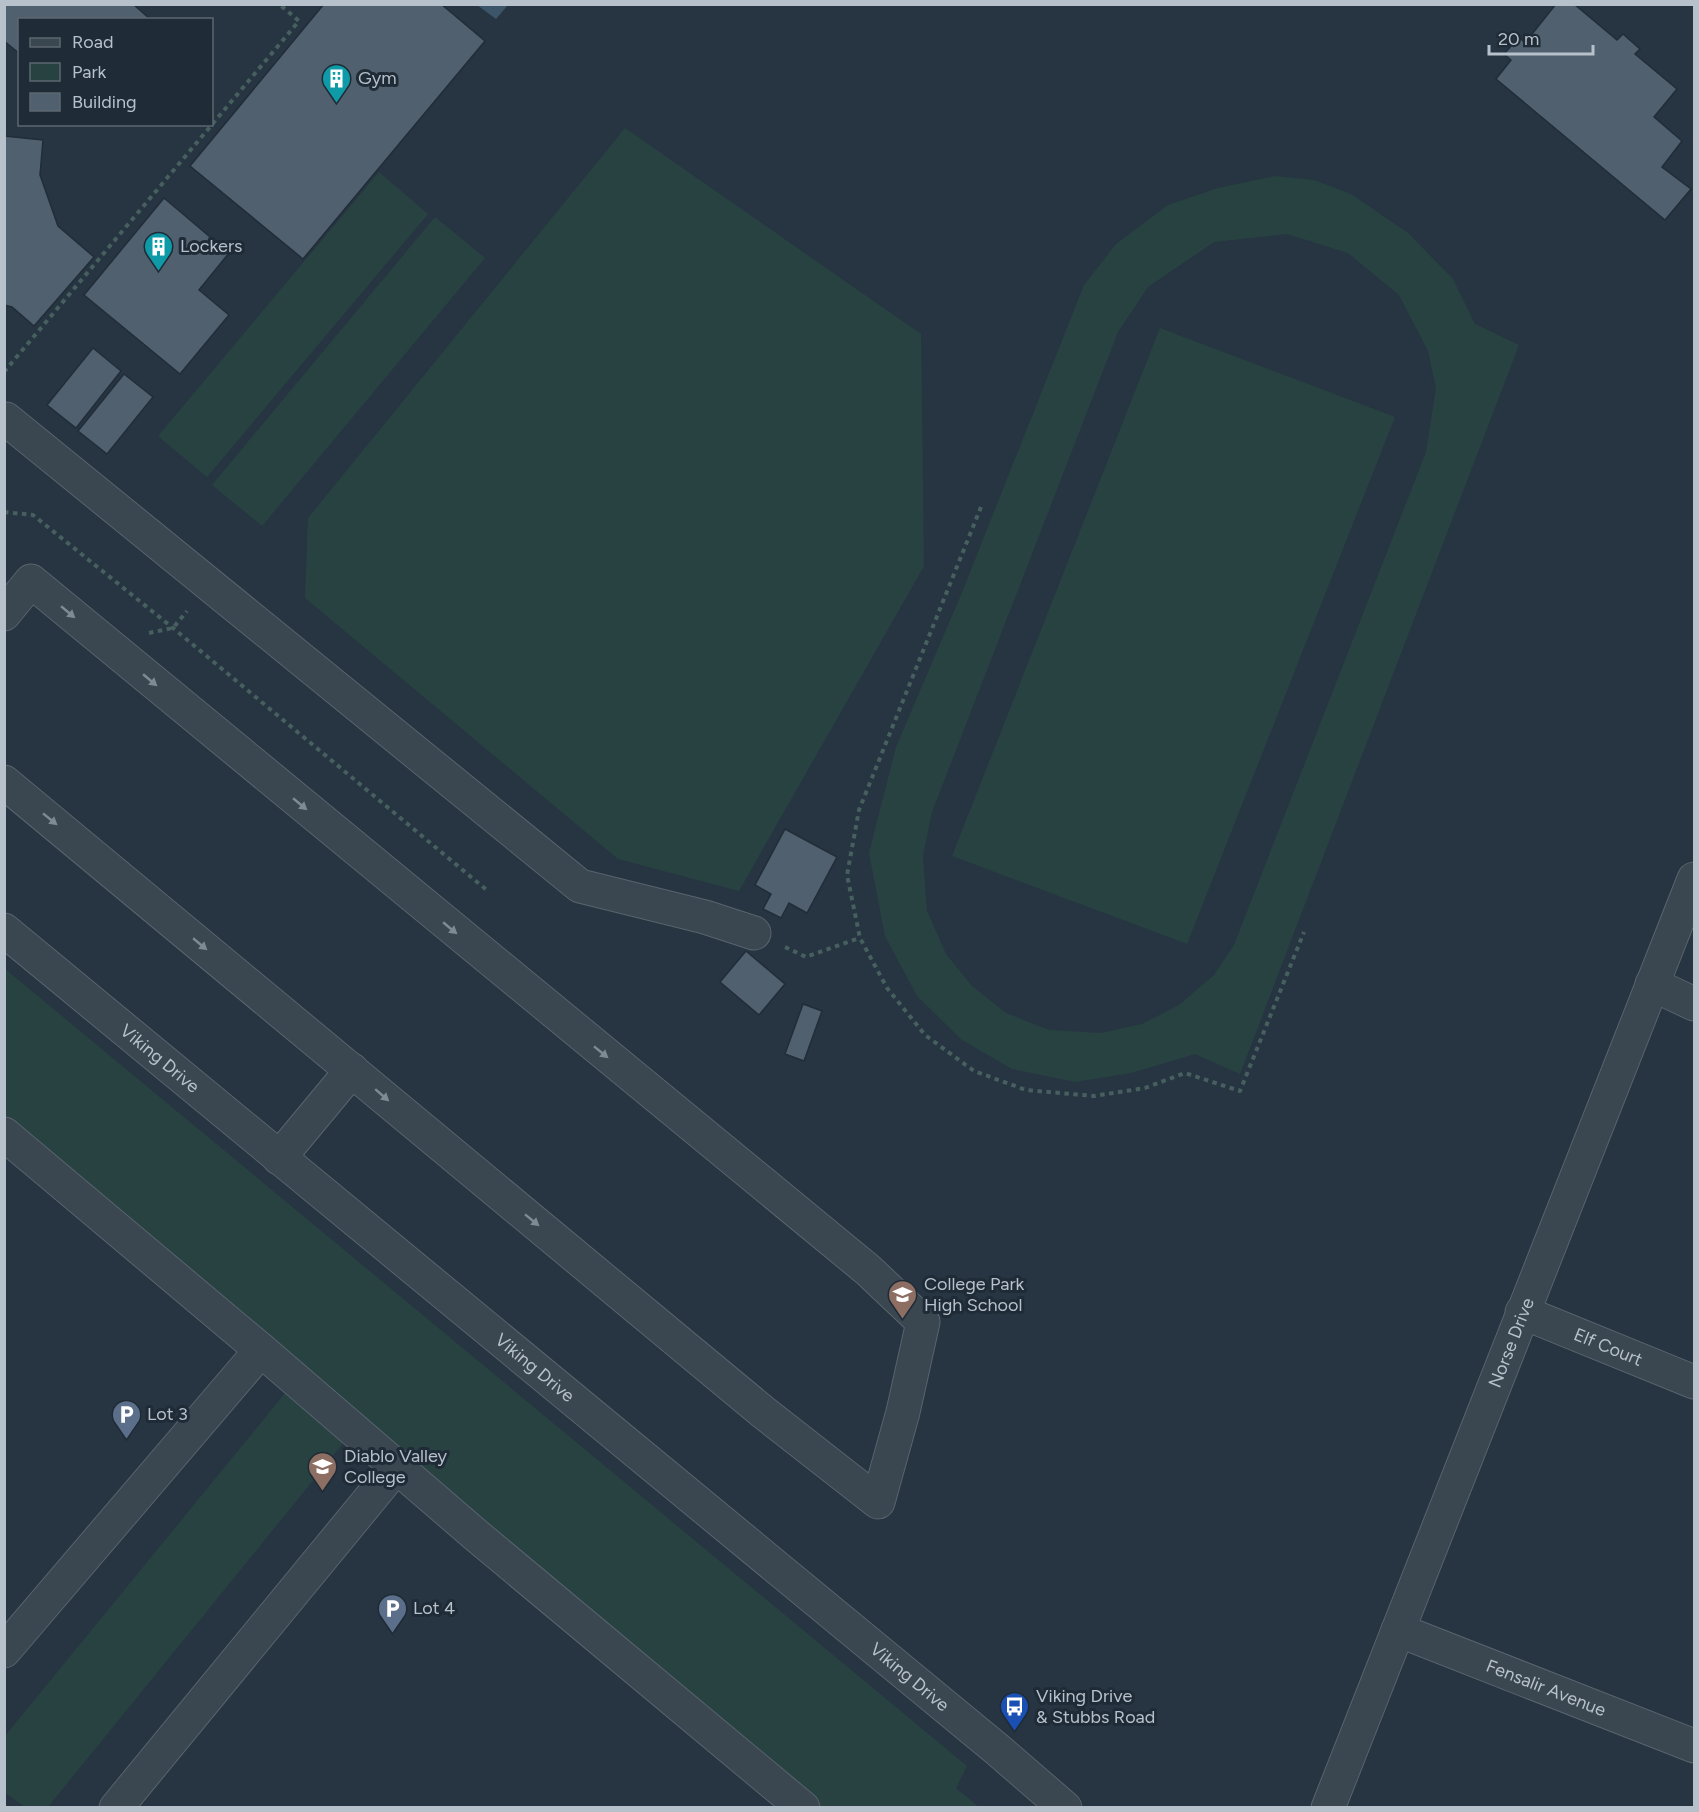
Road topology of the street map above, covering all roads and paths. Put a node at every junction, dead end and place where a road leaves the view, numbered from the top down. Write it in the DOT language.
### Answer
graph roads {
  1 [pos="279,4"];
  2 [pos="213,123"];
  3 [pos="211,126"];
  4 [pos="4,372"];
  5 [pos="4,421"];
  6 [pos="981,507"];
  7 [pos="4,512"];
  8 [pos="4,614"];
  9 [pos="4,782"];
  10 [pos="1695,879"];
  11 [pos="489,892"];
  12 [pos="4,930"];
  13 [pos="1304,932"];
  14 [pos="754,933"];
  15 [pos="860,938"];
  16 [pos="1652,984"];
  17 [pos="1695,1004"];
  18 [pos="352,1070"];
  19 [pos="4,1134"];
  20 [pos="279,1158"];
  21 [pos="1522,1312"];
  22 [pos="261,1350"];
  23 [pos="1695,1382"];
  24 [pos="397,1466"];
  25 [pos="1398,1630"];
  26 [pos="4,1651"];
  27 [pos="1695,1746"];
  28 [pos="116,1808"];
  29 [pos="803,1808"];
  30 [pos="1065,1808"];
  31 [pos="1328,1808"];
  1 -- 2 [label="path"];
  3 -- 4 [label="path"];
  5 -- 14 [label="street"];
  6 -- 15 [label="path"];
  7 -- 11 [label="path"];
  8 -- 18 [label="street"];
  9 -- 18 [label="street, one-way"];
  10 -- 16 [label="street, Norse Drive"];
  12 -- 20 [label="street, Viking Drive"];
  13 -- 15 [label="path"];
  14 -- 15 [label="path"];
  16 -- 17 [label="street"];
  16 -- 21 [label="street, Norse Drive"];
  18 -- 20 [label="street"];
  19 -- 22 [label="street"];
  20 -- 30 [label="street, Viking Drive"];
  21 -- 23 [label="street, Elf Court"];
  21 -- 25 [label="street, Norse Drive"];
  22 -- 24 [label="street"];
  22 -- 26 [label="street"];
  24 -- 28 [label="street"];
  24 -- 29 [label="street"];
  25 -- 27 [label="street, Fensalir Avenue"];
  25 -- 31 [label="street, Norse Drive"];
}
